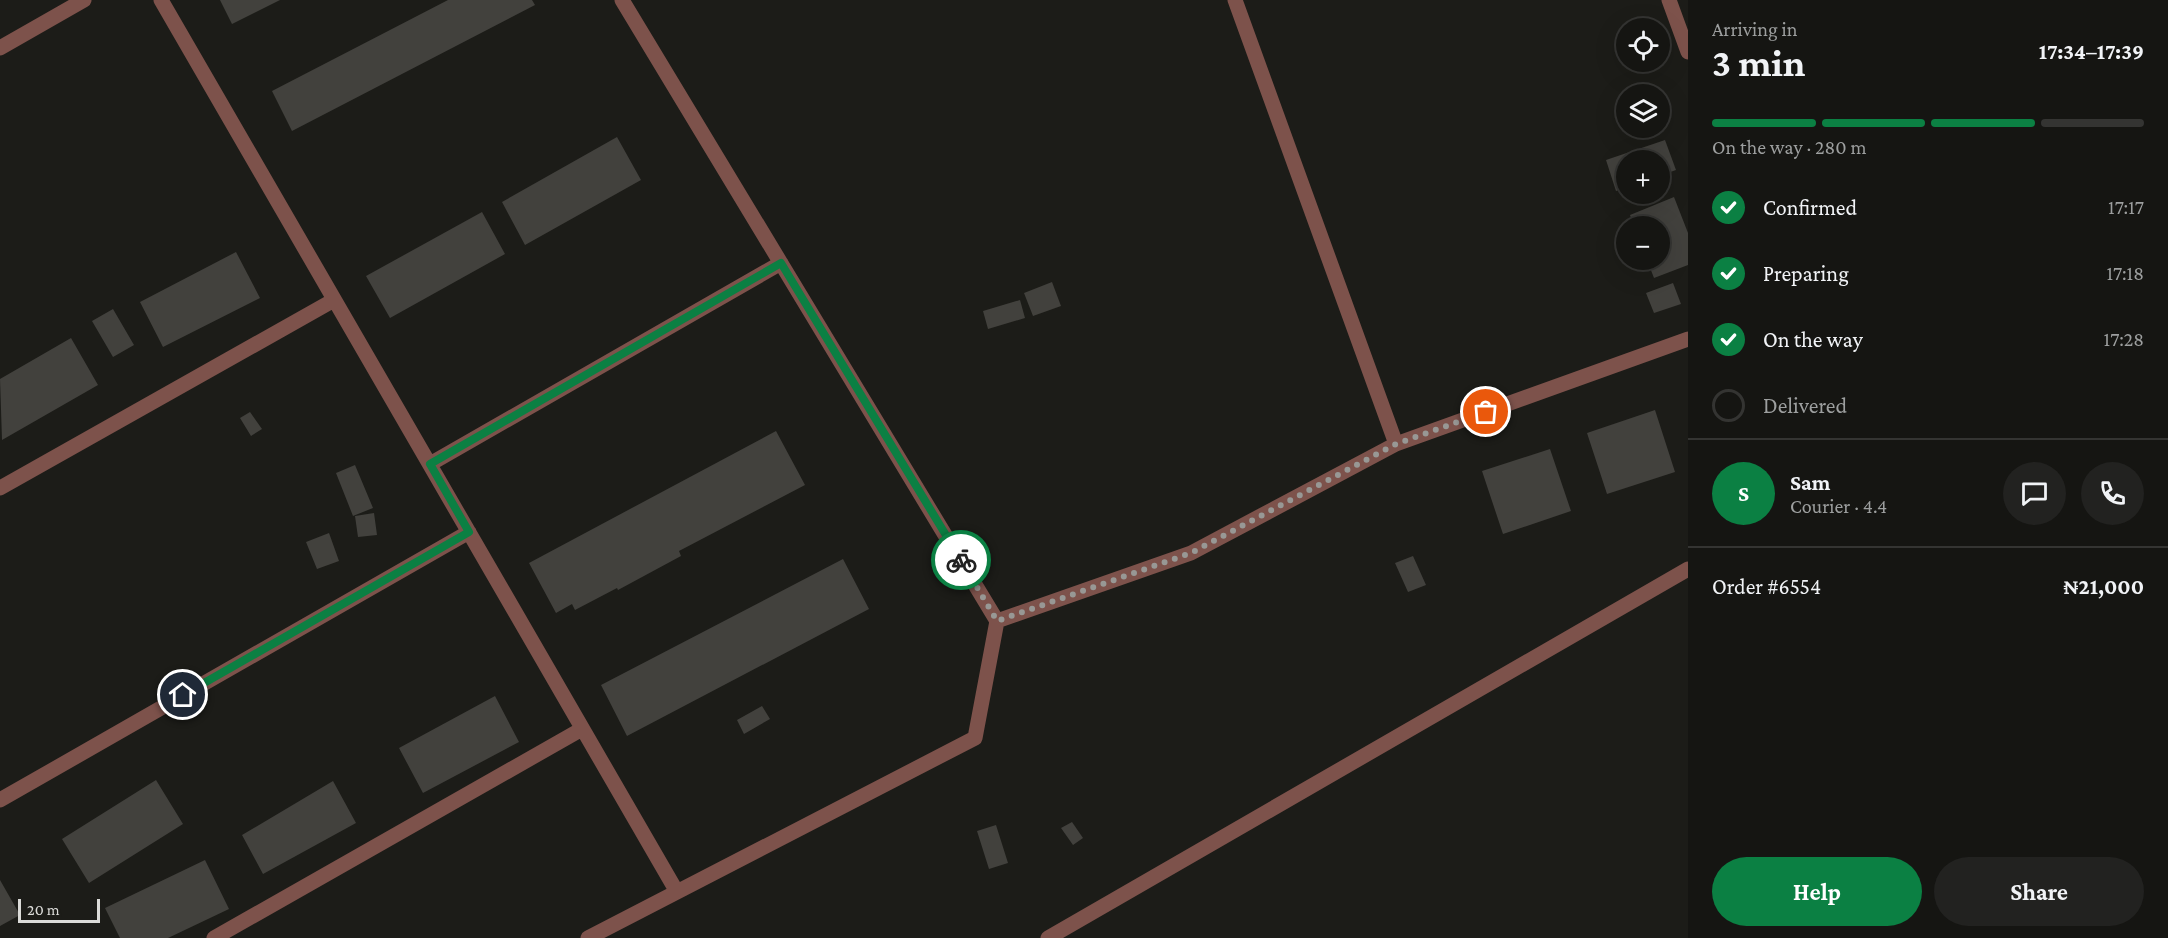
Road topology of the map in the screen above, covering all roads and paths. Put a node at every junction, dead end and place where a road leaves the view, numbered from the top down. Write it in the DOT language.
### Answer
graph roads {
  1 [pos="84,0"];
  2 [pos="161,0"];
  3 [pos="622,0"];
  4 [pos="1235,0"];
  5 [pos="1669,0"];
  6 [pos="0,48"];
  7 [pos="1688,52"];
  8 [pos="781,263"];
  9 [pos="334,300"];
  10 [pos="1688,339"];
  11 [pos="1396,444"];
  12 [pos="430,464"];
  13 [pos="0,488"];
  14 [pos="469,532"];
  15 [pos="1688,569"];
  16 [pos="997,621"];
  17 [pos="582,729"];
  18 [pos="0,800"];
  19 [pos="677,892"];
  20 [pos="214,938"];
  21 [pos="588,938"];
  22 [pos="1048,938"];
  1 -- 6 [label="street"];
  2 -- 9 [label="street"];
  3 -- 8 [label="street"];
  4 -- 11 [label="street"];
  5 -- 7 [label="street"];
  8 -- 12 [label="street"];
  8 -- 16 [label="street"];
  9 -- 12 [label="street"];
  9 -- 13 [label="street"];
  10 -- 11 [label="street"];
  11 -- 16 [label="street"];
  12 -- 14 [label="street"];
  14 -- 17 [label="street"];
  14 -- 18 [label="street"];
  15 -- 22 [label="street"];
  16 -- 19 [label="street"];
  17 -- 19 [label="street"];
  17 -- 20 [label="street"];
  19 -- 21 [label="street"];
}
